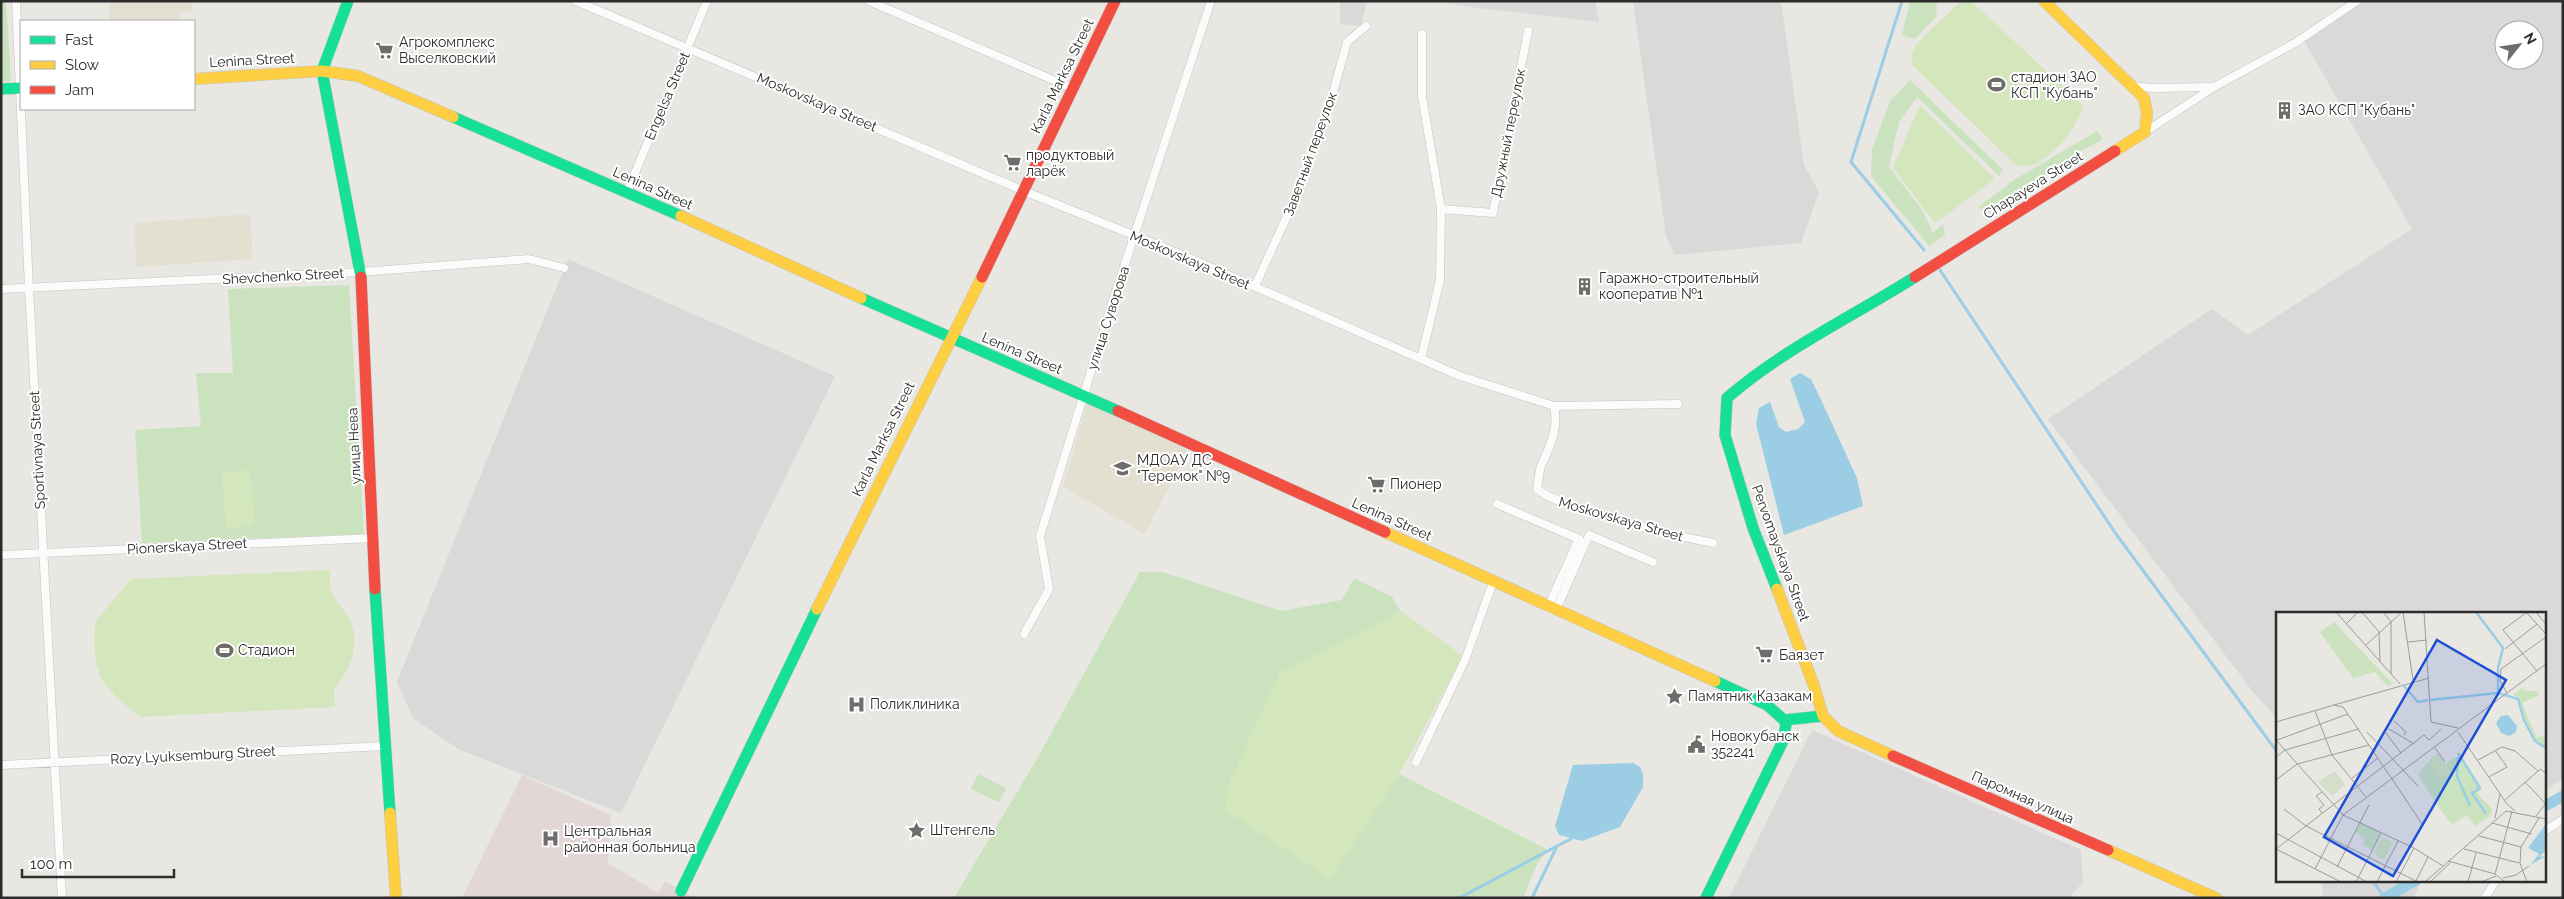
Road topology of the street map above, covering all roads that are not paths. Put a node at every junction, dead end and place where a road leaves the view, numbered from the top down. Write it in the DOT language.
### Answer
graph roads {
  1 [pos="16,1"];
  2 [pos="348,1"];
  3 [pos="576,1"];
  4 [pos="707,1"];
  5 [pos="869,1"];
  6 [pos="1115,1"];
  7 [pos="1211,1"];
  8 [pos="2044,1"];
  9 [pos="2357,1"];
  10 [pos="1366,26"];
  11 [pos="1528,31"];
  12 [pos="1422,34"];
  13 [pos="687,47"];
  14 [pos="20,71"];
  15 [pos="322,72"];
  16 [pos="195,78"];
  17 [pos="2132,86"];
  18 [pos="2214,87"];
  19 [pos="20,88"];
  20 [pos="1072,88"];
  21 [pos="1,89"];
  22 [pos="22,110"];
  23 [pos="2146,132"];
  24 [pos="1024,191"];
  25 [pos="627,192"];
  26 [pos="1441,209"];
  27 [pos="1136,237"];
  28 [pos="564,268"];
  29 [pos="361,272"];
  30 [pos="1255,286"];
  31 [pos="29,288"];
  32 [pos="1,289"];
  33 [pos="950,338"];
  34 [pos="1421,359"];
  35 [pos="1083,395"];
  36 [pos="1727,398"];
  37 [pos="1678,404"];
  38 [pos="1554,406"];
  39 [pos="1497,504"];
  40 [pos="373,538"];
  41 [pos="1713,543"];
  42 [pos="43,553"];
  43 [pos="1,555"];
  44 [pos="1653,562"];
  45 [pos="1493,582"];
  46 [pos="1552,608"];
  47 [pos="1024,634"];
  48 [pos="1822,716"];
  49 [pos="1784,720"];
  50 [pos="385,746"];
  51 [pos="54,761"];
  52 [pos="1416,762"];
  53 [pos="1,765"];
  54 [pos="2563,820"];
  55 [pos="2546,830"];
  56 [pos="2495,882"];
  57 [pos="681,891"];
  58 [pos="62,898"];
  59 [pos="396,898"];
  60 [pos="1706,898"];
  61 [pos="2216,898"];
  62 [pos="2485,898"];
  1 -- 14 [label="street, Sportivnaya Street"];
  2 -- 15 [label="main road"];
  3 -- 13 [label="street, Moskovskaya Street"];
  4 -- 13 [label="street, Engelsa Street"];
  5 -- 20 [label="street"];
  6 -- 20 [label="main road, Karla Marksa Street"];
  7 -- 27 [label="street, улица Суворова"];
  8 -- 17 [label="main road"];
  9 -- 18 [label="street, Chapayeva Street"];
  10 -- 30 [label="street, Заветный переулок"];
  11 -- 26 [label="street, Дружный переулок"];
  12 -- 26 [label="street"];
  13 -- 24 [label="street, Moskovskaya Street"];
  13 -- 25 [label="street, Engelsa Street"];
  15 -- 16 [label="main road, Lenina Street"];
  15 -- 25 [label="main road, Lenina Street"];
  15 -- 29 [label="main road, улица Нева"];
  17 -- 18 [label="street"];
  17 -- 23 [label="main road"];
  18 -- 23 [label="street, Chapayeva Street"];
  19 -- 21 [label="main road"];
  20 -- 24 [label="main road, Karla Marksa Street"];
  22 -- 31 [label="street, Sportivnaya Street"];
  23 -- 36 [label="main road, Chapayeva Street"];
  24 -- 27 [label="street, Moskovskaya Street"];
  24 -- 33 [label="main road, Karla Marksa Street"];
  25 -- 33 [label="main road, Lenina Street"];
  26 -- 34 [label="street"];
  27 -- 30 [label="street, Moskovskaya Street"];
  27 -- 35 [label="street, улица Суворова"];
  28 -- 29 [label="street, Shevchenko Street"];
  29 -- 31 [label="street, Shevchenko Street"];
  29 -- 40 [label="main road, улица Нева"];
  30 -- 34 [label="street, Moskovskaya Street"];
  31 -- 32 [label="street, Shevchenko Street"];
  31 -- 42 [label="street, Sportivnaya Street"];
  33 -- 35 [label="main road, Lenina Street"];
  33 -- 57 [label="main road, Karla Marksa Street"];
  34 -- 38 [label="street, Moskovskaya Street"];
  35 -- 45 [label="main road, Lenina Street"];
  35 -- 47 [label="street, улица Суворова"];
  36 -- 48 [label="main road, Pervomayskaya Street"];
  37 -- 38 [label="street"];
  38 -- 41 [label="street, Moskovskaya Street"];
  39 -- 46 [label="street"];
  40 -- 42 [label="street, Pionerskaya Street"];
  40 -- 50 [label="main road, улица Нева"];
  42 -- 43 [label="street, Pionerskaya Street"];
  42 -- 51 [label="street, Sportivnaya Street"];
  44 -- 46 [label="street"];
  45 -- 46 [label="main road, Lenina Street"];
  45 -- 52 [label="street"];
  46 -- 49 [label="main road, Lenina Street"];
  48 -- 49 [label="main road"];
  48 -- 61 [label="main road, Паромная улица"];
  49 -- 60 [label="main road"];
  50 -- 51 [label="street, Rozy Lyuksemburg Street"];
  50 -- 59 [label="main road, улица Нева"];
  51 -- 53 [label="street, Rozy Lyuksemburg Street"];
  51 -- 58 [label="street, Sportivnaya Street"];
  54 -- 55 [label="street"];
  56 -- 62 [label="street"];
}
